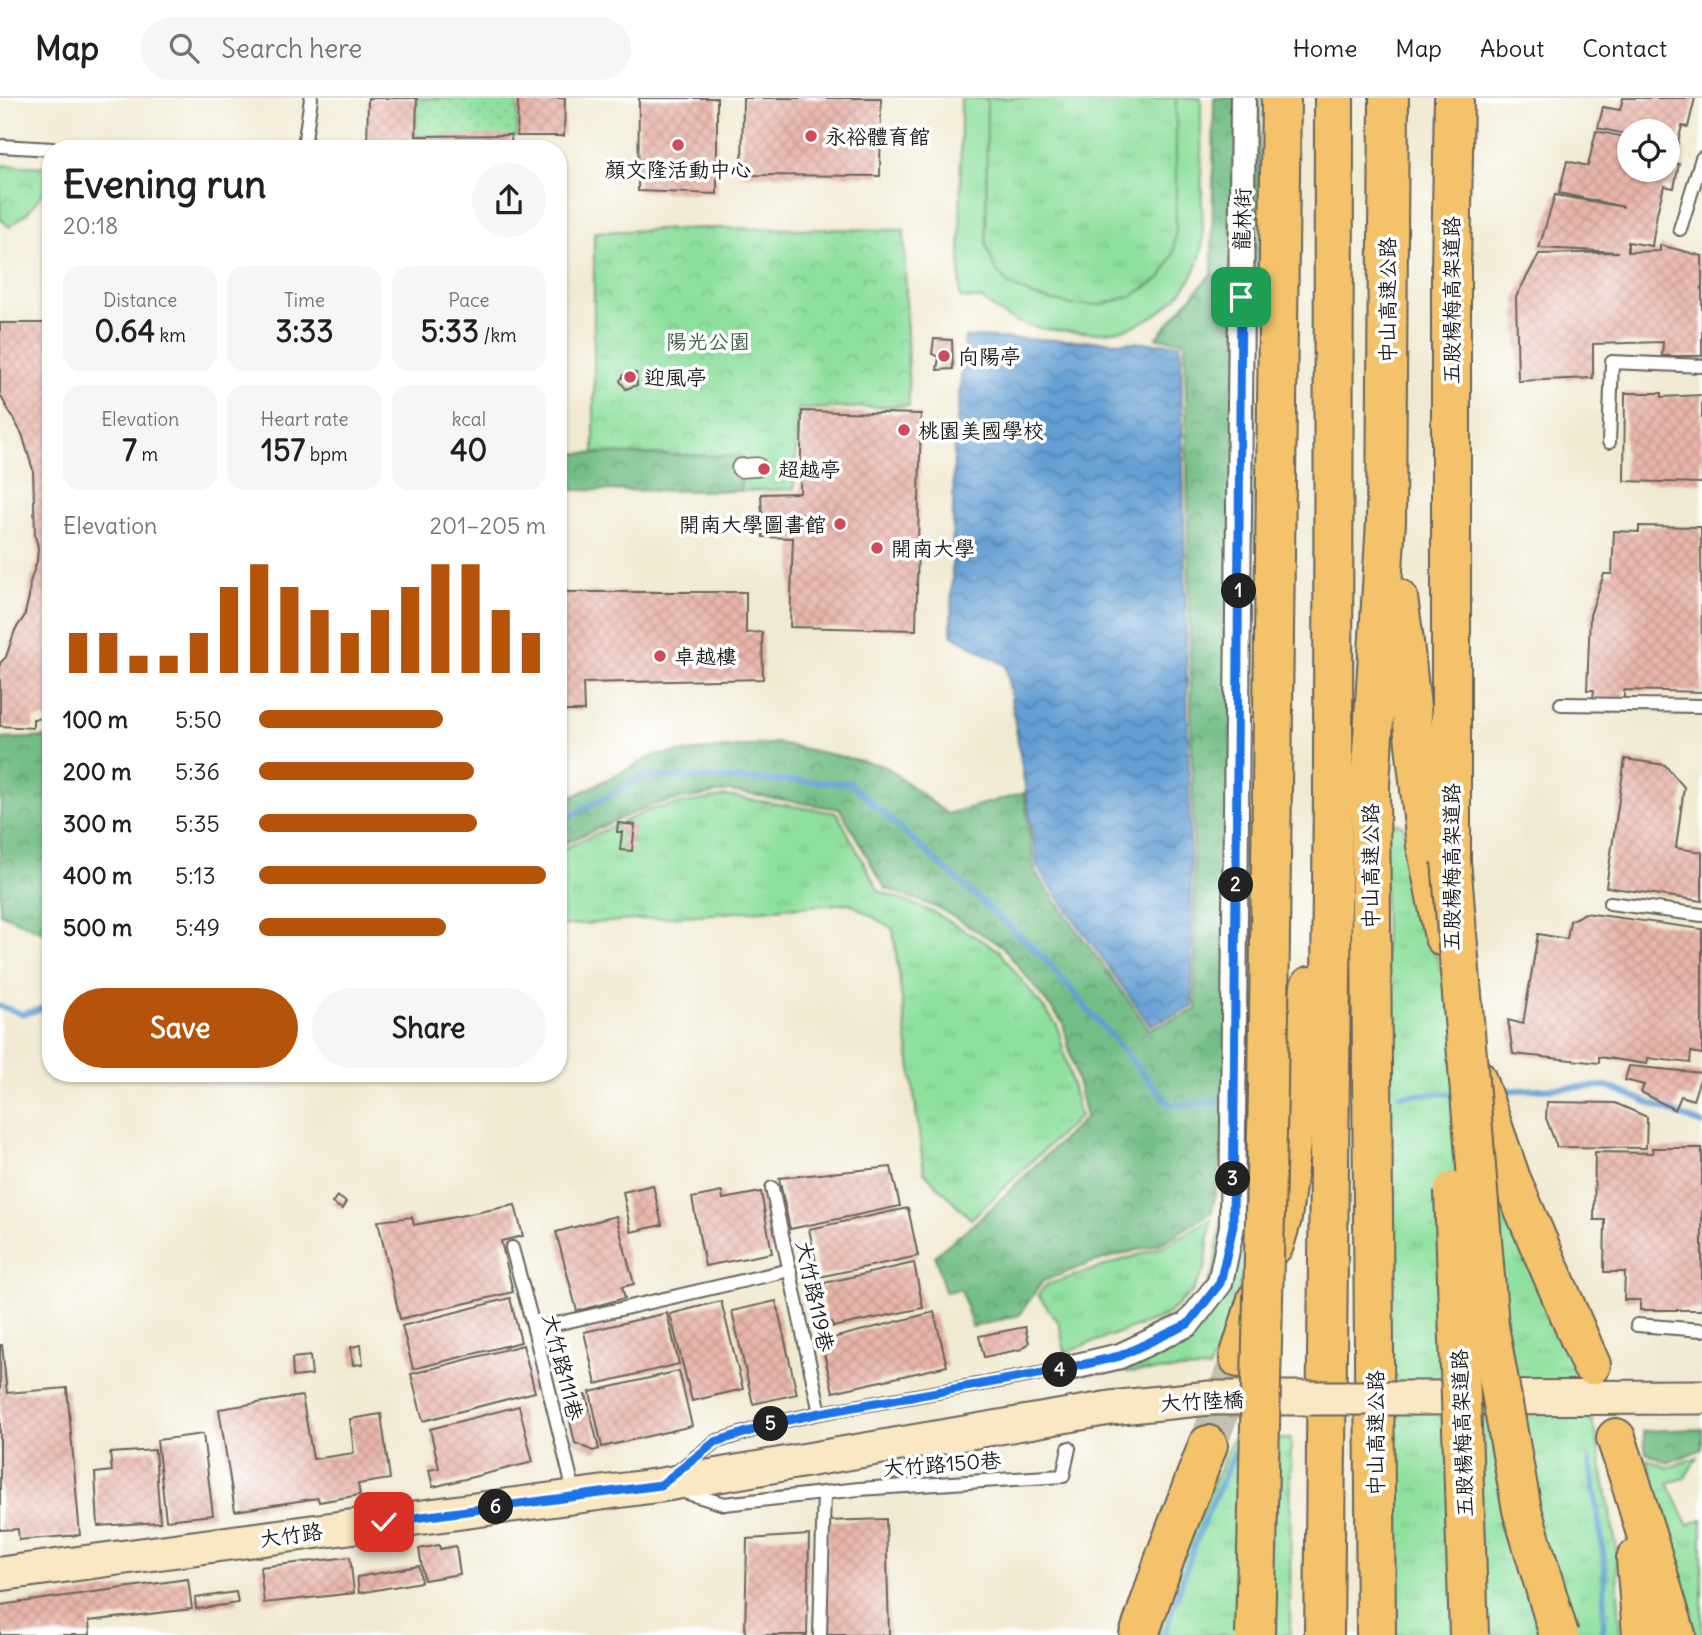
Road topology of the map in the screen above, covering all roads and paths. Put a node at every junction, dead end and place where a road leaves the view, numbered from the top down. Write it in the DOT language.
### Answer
graph roads {
  1 [pos="311,98"];
  2 [pos="1243,98"];
  3 [pos="1281,98"];
  4 [pos="1334,98"];
  5 [pos="1389,98"];
  6 [pos="1454,98"];
  7 [pos="305,140"];
  8 [pos="0,146"];
  9 [pos="42,148"];
  10 [pos="1702,158"];
  11 [pos="1680,229"];
  12 [pos="1702,366"];
  13 [pos="1609,442"];
  14 [pos="1386,521"];
  15 [pos="1561,704"];
  16 [pos="1702,706"];
  17 [pos="1333,793"];
  18 [pos="1451,860"];
  19 [pos="1610,903"];
  20 [pos="1702,915"];
  21 [pos="772,1188"];
  22 [pos="512,1248"];
  23 [pos="790,1269"];
  24 [pos="1637,1325"];
  25 [pos="534,1329"];
  26 [pos="1702,1330"];
  27 [pos="1240,1358"];
  28 [pos="1591,1365"];
  29 [pos="1061,1376"];
  30 [pos="1702,1397"];
  31 [pos="820,1413"];
  32 [pos="1616,1438"];
  33 [pos="1208,1445"];
  34 [pos="1069,1448"];
  35 [pos="708,1477"];
  36 [pos="1630,1480"];
  37 [pos="661,1485"];
  38 [pos="824,1493"];
  39 [pos="576,1497"];
  40 [pos="0,1574"];
  41 [pos="820,1635"];
  42 [pos="1139,1635"];
  43 [pos="1255,1635"];
  44 [pos="1324,1635"];
  45 [pos="1376,1635"];
  46 [pos="1469,1635"];
  47 [pos="1559,1635"];
  48 [pos="1642,1635"];
  49 [pos="1676,1635"];
  1 -- 7 [label="lane"];
  2 -- 29 [label="street, 龍林街"];
  3 -- 43 [label="highway, bridge"];
  4 -- 17 [label="highway, 中山高速公路"];
  5 -- 14 [label="highway, 中山高速公路"];
  6 -- 18 [label="highway, 五股楊梅高架道路"];
  8 -- 9 [label="lane"];
  10 -- 11 [label="lane"];
  12 -- 13 [label="lane"];
  14 -- 28 [label="highway"];
  14 -- 45 [label="highway, 中山高速公路"];
  15 -- 16 [label="lane"];
  17 -- 27 [label="highway"];
  17 -- 44 [label="highway, 中山高速公路"];
  18 -- 46 [label="highway, 五股楊梅高架道路, bridge"];
  18 -- 47 [label="highway, bridge"];
  19 -- 20 [label="lane"];
  21 -- 23 [label="lane, 大竹路119巷"];
  22 -- 25 [label="lane, 大竹路111巷"];
  23 -- 25 [label="lane"];
  23 -- 31 [label="lane, 大竹路119巷"];
  24 -- 26 [label="lane"];
  25 -- 39 [label="lane, 大竹路111巷"];
  29 -- 31 [label="lane"];
  30 -- 35 [label="main road, 大竹陸橋, bridge"];
  31 -- 37 [label="lane"];
  32 -- 36 [label="highway"];
  33 -- 42 [label="highway"];
  34 -- 38 [label="lane, 大竹路150巷"];
  35 -- 37 [label="main road, 大竹路"];
  36 -- 48 [label="highway"];
  36 -- 49 [label="highway"];
  37 -- 38 [label="lane, 大竹路150巷"];
  37 -- 39 [label="main road, 大竹路"];
  38 -- 41 [label="lane"];
  39 -- 40 [label="main road, 大竹路"];
}
